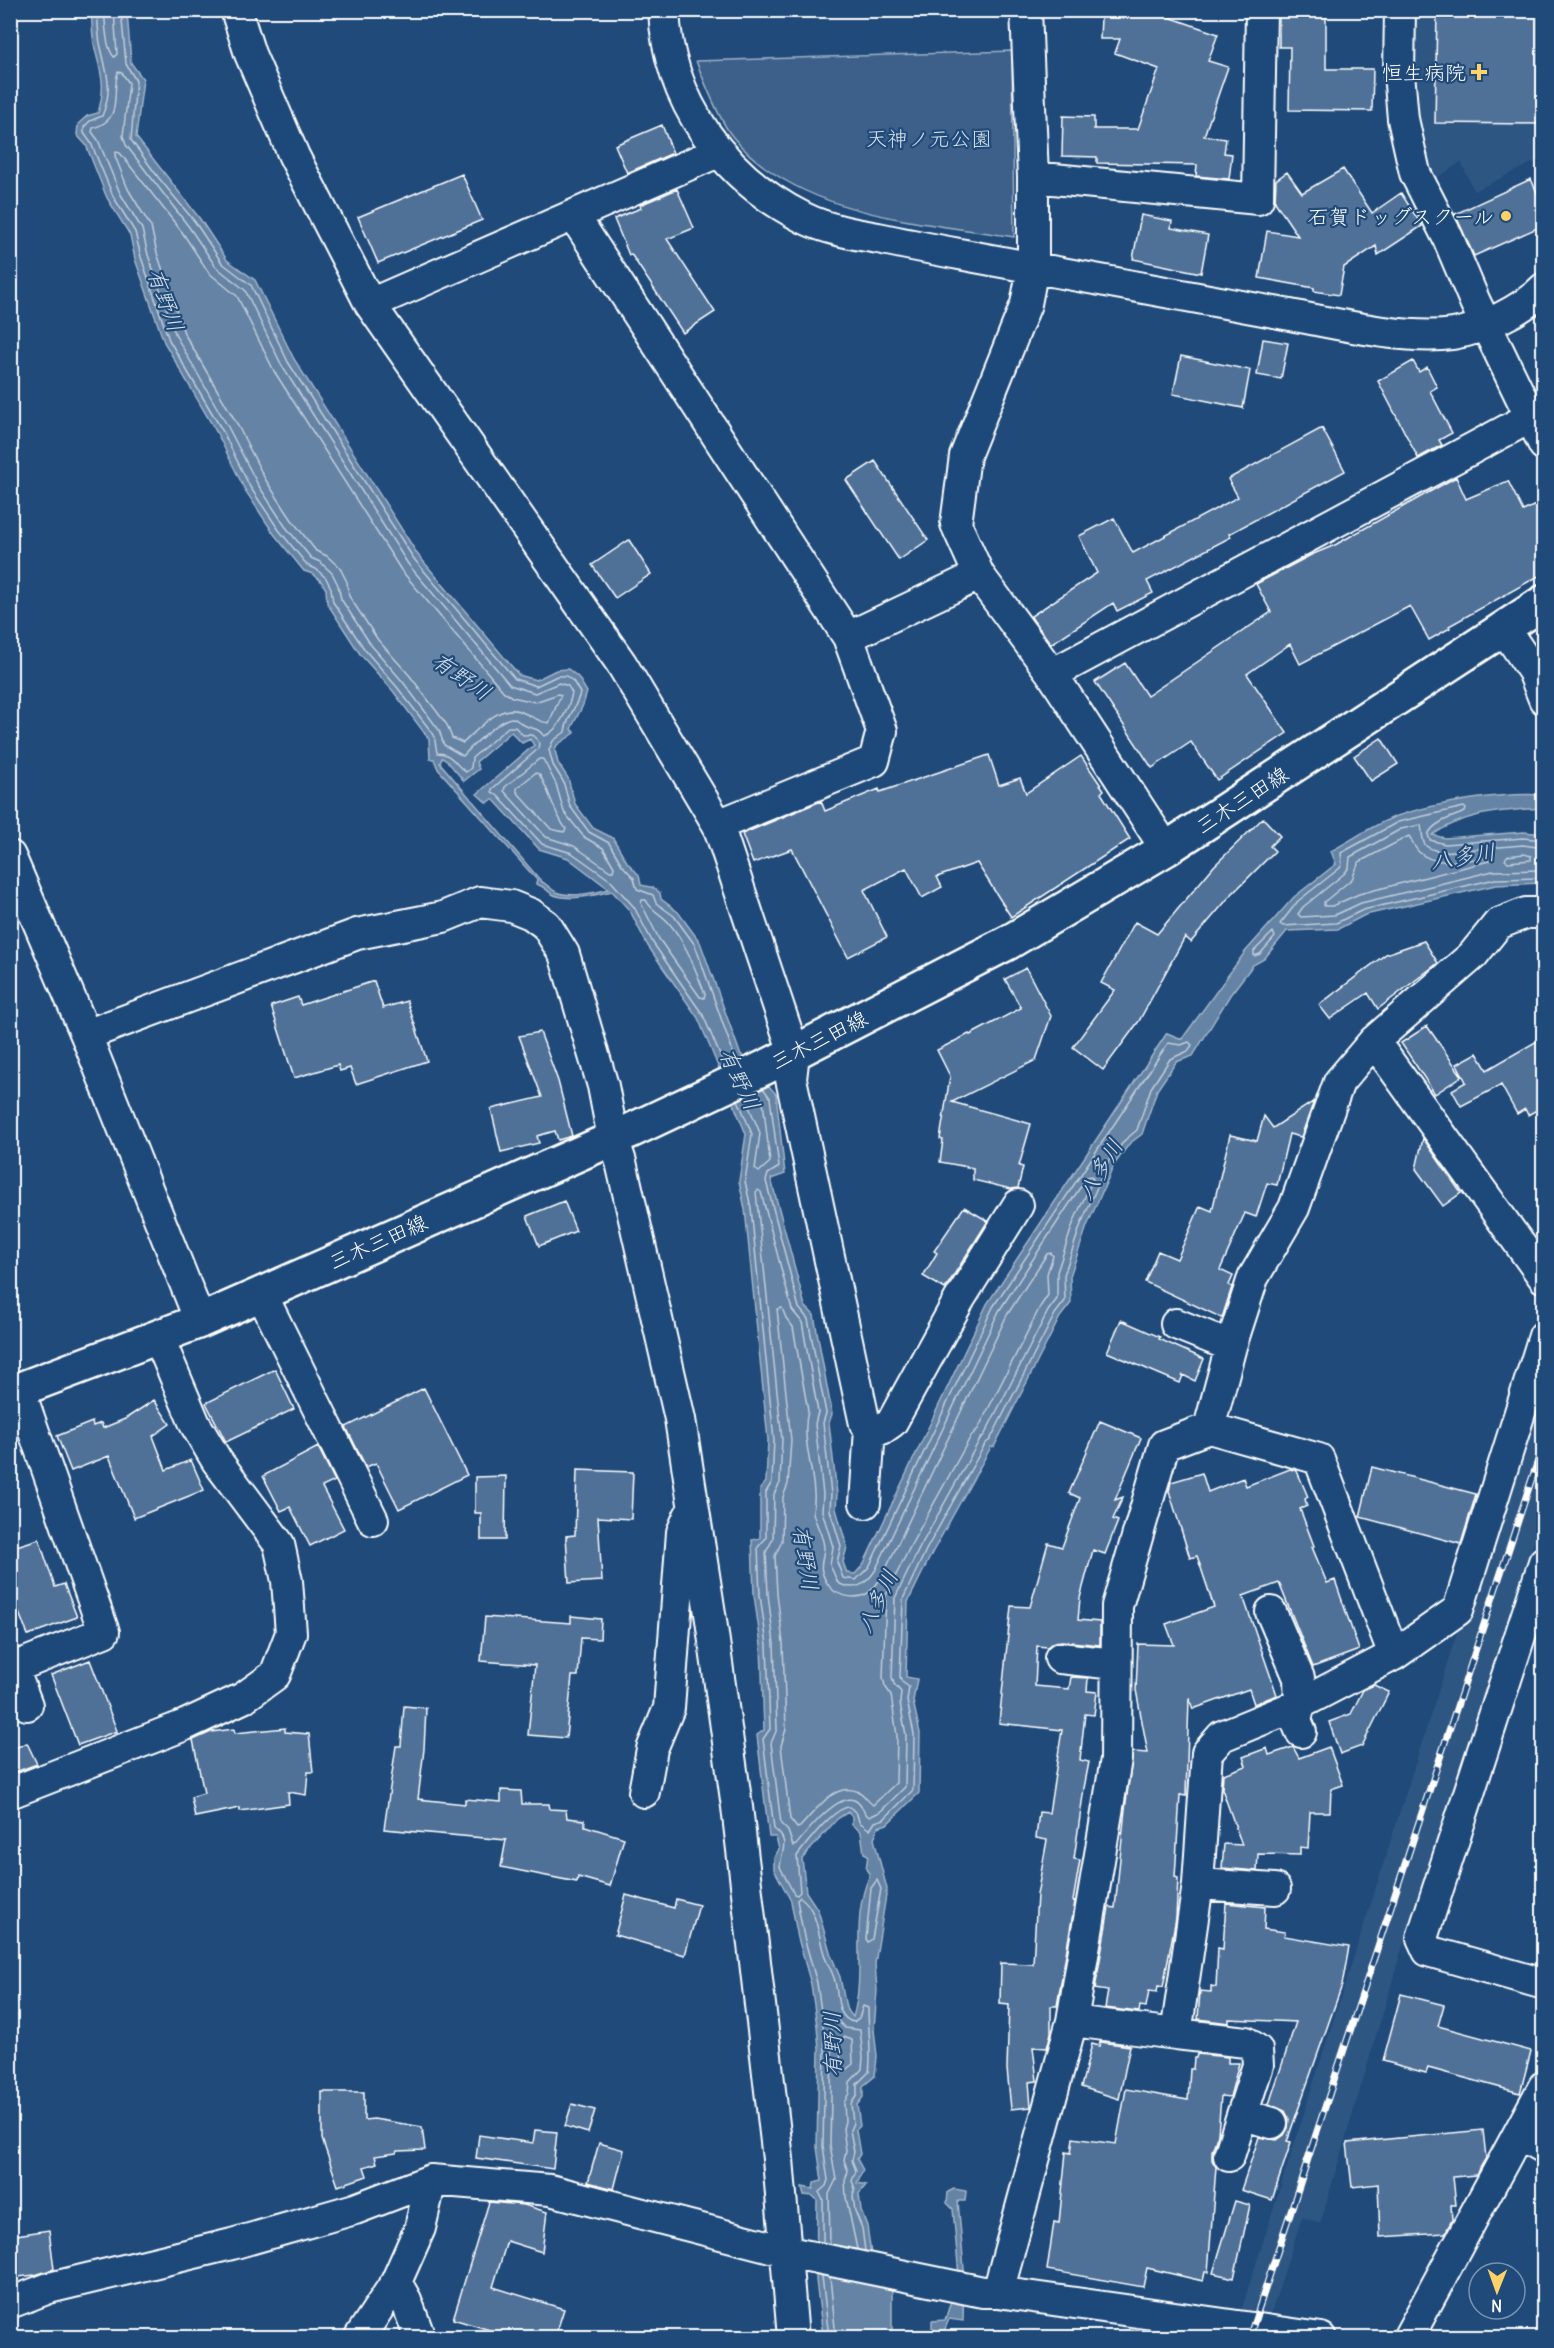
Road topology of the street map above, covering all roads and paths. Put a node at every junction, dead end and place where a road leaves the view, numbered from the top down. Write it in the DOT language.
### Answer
graph roads {
  1 [pos="236,10"];
  2 [pos="664,10"];
  3 [pos="1026,10"];
  4 [pos="1261,10"];
  5 [pos="1400,10"];
  6 [pos="718,152"];
  7 [pos="1033,177"];
  8 [pos="574,216"];
  9 [pos="1033,268"];
  10 [pos="1544,288"];
  11 [pos="370,304"];
  12 [pos="1486,324"];
  13 [pos="1531,417"];
  14 [pos="1544,445"];
  15 [pos="979,575"];
  16 [pos="1544,602"];
  17 [pos="1504,628"];
  18 [pos="848,637"];
  19 [pos="1052,674"];
  20 [pos="1544,699"];
  21 [pos="718,825"];
  22 [pos="1166,849"];
  23 [pos="10,856"];
  24 [pos="1544,912"];
  25 [pos="86,1035"];
  26 [pos="1374,1041"];
  27 [pos="783,1058"];
  28 [pos="621,1135"];
  29 [pos="1018,1206"];
  30 [pos="1544,1278"];
  31 [pos="261,1293"];
  32 [pos="200,1321"];
  33 [pos="1176,1324"];
  34 [pos="158,1336"];
  35 [pos="1544,1336"];
  36 [pos="1231,1346"];
  37 [pos="15,1391"];
  38 [pos="1209,1428"];
  39 [pos="870,1429"];
  40 [pos="866,1503"];
  41 [pos="693,1505"];
  42 [pos="373,1520"];
  43 [pos="1544,1562"];
  44 [pos="1271,1612"];
  45 [pos="1394,1655"];
  46 [pos="1060,1658"];
  47 [pos="1116,1664"];
  48 [pos="12,1668"];
  49 [pos="27,1706"];
  50 [pos="1300,1718"];
  51 [pos="644,1792"];
  52 [pos="10,1794"];
  53 [pos="1198,1884"];
  54 [pos="1275,1890"];
  55 [pos="1544,1984"];
  56 [pos="1072,2021"];
  57 [pos="1176,2034"];
  58 [pos="1544,2086"];
  59 [pos="1244,2115"];
  60 [pos="1272,2123"];
  61 [pos="1531,2141"];
  62 [pos="1229,2156"];
  63 [pos="431,2180"];
  64 [pos="792,2252"];
  65 [pos="396,2282"];
  66 [pos="990,2292"];
  67 [pos="10,2303"];
  68 [pos="359,2337"];
  69 [pos="420,2337"];
  70 [pos="793,2337"];
  71 [pos="1322,2337"];
  72 [pos="1408,2337"];
  1 -- 11 [label="street"];
  2 -- 6 [label="street"];
  3 -- 7 [label="street"];
  4 -- 7 [label="street"];
  5 -- 12 [label="street"];
  6 -- 8 [label="street"];
  6 -- 9 [label="street"];
  7 -- 9 [label="street"];
  8 -- 11 [label="street"];
  8 -- 18 [label="street"];
  9 -- 12 [label="street"];
  9 -- 15 [label="street"];
  10 -- 12 [label="street"];
  11 -- 21 [label="street"];
  12 -- 13 [label="street"];
  13 -- 14 [label="street"];
  13 -- 19 [label="street"];
  15 -- 18 [label="street"];
  15 -- 19 [label="street"];
  16 -- 17 [label="main road, 三木三田線"];
  17 -- 20 [label="street"];
  17 -- 22 [label="main road, 三木三田線"];
  18 -- 21 [label="street"];
  19 -- 22 [label="street"];
  21 -- 27 [label="street"];
  22 -- 27 [label="main road, 三木三田線"];
  23 -- 25 [label="street"];
  24 -- 26 [label="street"];
  25 -- 28 [label="street"];
  25 -- 32 [label="street"];
  26 -- 30 [label="street"];
  26 -- 36 [label="street"];
  27 -- 28 [label="main road, 三木三田線"];
  27 -- 39 [label="street"];
  28 -- 31 [label="main road, 三木三田線"];
  28 -- 41 [label="street"];
  29 -- 39 [label="street"];
  31 -- 32 [label="main road, 三木三田線"];
  31 -- 42 [label="street"];
  32 -- 34 [label="main road, 三木三田線"];
  33 -- 36 [label="street"];
  34 -- 37 [label="main road, 三木三田線"];
  34 -- 52 [label="street"];
  35 -- 45 [label="street"];
  36 -- 38 [label="street"];
  37 -- 48 [label="street"];
  38 -- 45 [label="street"];
  38 -- 47 [label="street"];
  39 -- 40 [label="street"];
  41 -- 51 [label="street"];
  41 -- 64 [label="street"];
  43 -- 55 [label="street"];
  44 -- 50 [label="street"];
  45 -- 50 [label="street"];
  46 -- 47 [label="street"];
  47 -- 56 [label="street"];
  48 -- 49 [label="street"];
  50 -- 53 [label="street"];
  53 -- 54 [label="street"];
  53 -- 57 [label="street"];
  56 -- 57 [label="street"];
  56 -- 66 [label="street"];
  57 -- 59 [label="street"];
  58 -- 61 [label="street"];
  59 -- 60 [label="street"];
  59 -- 62 [label="street"];
  61 -- 72 [label="street"];
  63 -- 64 [label="street"];
  63 -- 65 [label="street"];
  63 -- 67 [label="street"];
  64 -- 66 [label="street"];
  64 -- 70 [label="street"];
  65 -- 68 [label="street"];
  65 -- 69 [label="street"];
  66 -- 71 [label="street"];
}
